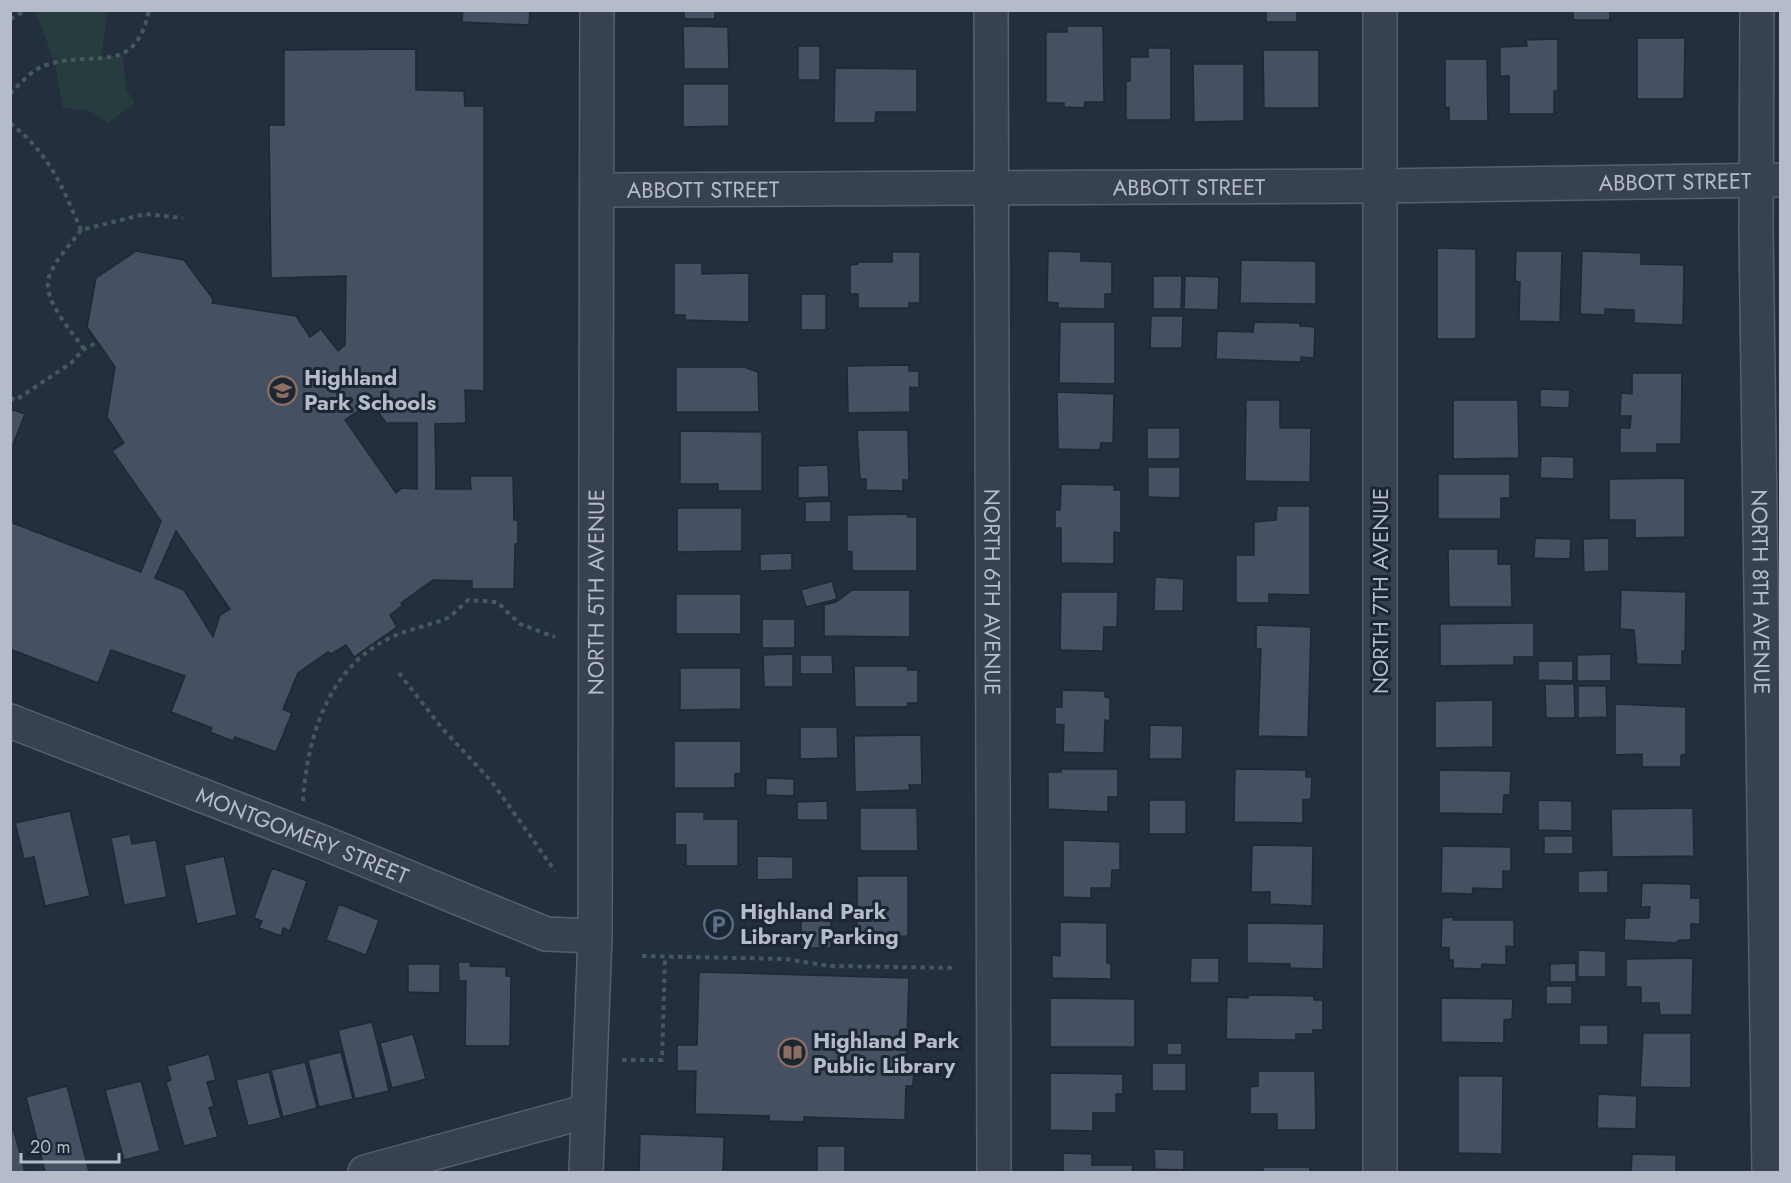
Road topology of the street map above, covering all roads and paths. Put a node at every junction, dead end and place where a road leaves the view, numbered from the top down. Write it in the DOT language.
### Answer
graph roads {
  1 [pos="27,10"];
  2 [pos="149,10"];
  3 [pos="597,10"];
  4 [pos="992,10"];
  5 [pos="1380,10"];
  6 [pos="1757,10"];
  7 [pos="10,19"];
  8 [pos="10,94"];
  9 [pos="10,123"];
  10 [pos="1768,180"];
  11 [pos="1380,186"];
  12 [pos="992,188"];
  13 [pos="598,190"];
  14 [pos="183,218"];
  15 [pos="81,230"];
  16 [pos="98,342"];
  17 [pos="84,349"];
  18 [pos="10,398"];
  19 [pos="555,637"];
  20 [pos="380,644"];
  21 [pos="382,650"];
  22 [pos="399,674"];
  23 [pos="1771,697"];
  24 [pos="10,722"];
  25 [pos="303,805"];
  26 [pos="555,871"];
  27 [pos="595,936"];
  28 [pos="642,956"];
  29 [pos="665,957"];
  30 [pos="956,968"];
  31 [pos="619,1060"];
  32 [pos="588,1111"];
  33 [pos="365,1173"];
  34 [pos="586,1173"];
  35 [pos="994,1173"];
  36 [pos="1380,1173"];
  37 [pos="1769,1173"];
  1 -- 7 [label="path"];
  2 -- 8 [label="path"];
  3 -- 13 [label="street, NORTH 5TH AVENUE"];
  4 -- 12 [label="street, NORTH 6TH AVENUE"];
  5 -- 11 [label="street, NORTH 7TH AVENUE"];
  6 -- 10 [label="street, NORTH 8TH AVENUE"];
  9 -- 15 [label="path"];
  10 -- 11 [label="street, ABBOTT STREET"];
  10 -- 23 [label="street, NORTH 8TH AVENUE"];
  11 -- 12 [label="street, ABBOTT STREET"];
  11 -- 36 [label="street, NORTH 7TH AVENUE"];
  12 -- 13 [label="street, ABBOTT STREET"];
  12 -- 35 [label="street, NORTH 6TH AVENUE"];
  13 -- 27 [label="street, NORTH 5TH AVENUE"];
  14 -- 15 [label="path"];
  15 -- 17 [label="path"];
  16 -- 17 [label="path"];
  17 -- 18 [label="path"];
  19 -- 20 [label="path"];
  20 -- 21 [label="path"];
  20 -- 25 [label="path"];
  22 -- 26 [label="path"];
  23 -- 37 [label="street, NORTH 8TH AVENUE"];
  24 -- 27 [label="street, MONTGOMERY STREET"];
  27 -- 32 [label="street, NORTH 5TH AVENUE"];
  28 -- 29 [label="path"];
  29 -- 30 [label="path"];
  29 -- 31 [label="path"];
  32 -- 33 [label="street"];
  32 -- 34 [label="street, NORTH 5TH AVENUE"];
}
